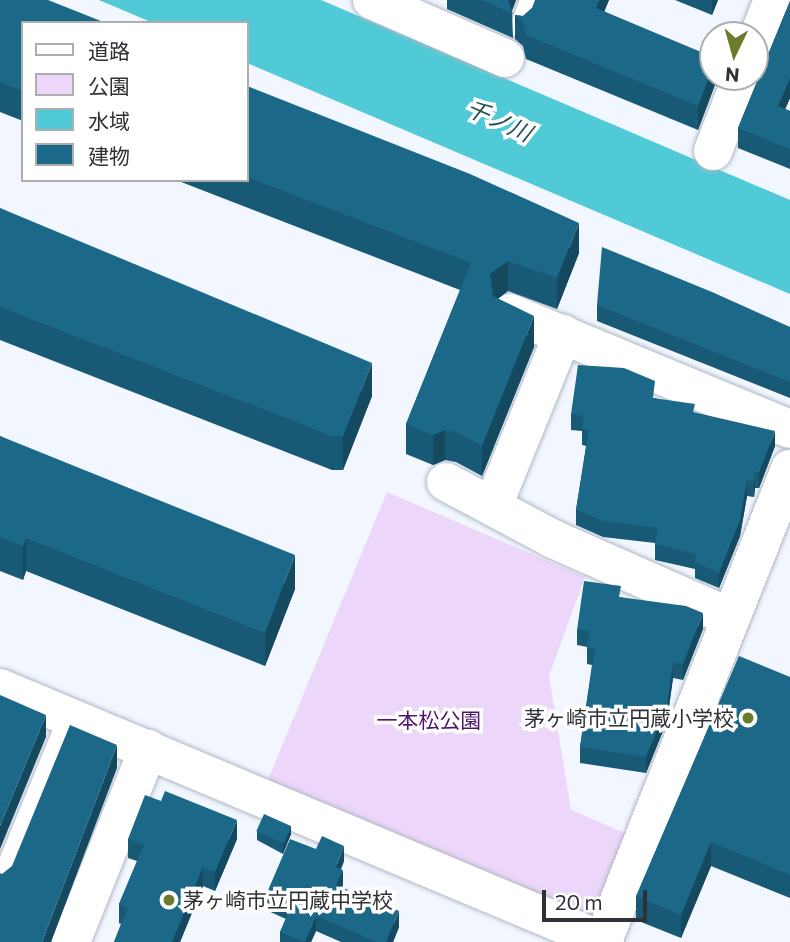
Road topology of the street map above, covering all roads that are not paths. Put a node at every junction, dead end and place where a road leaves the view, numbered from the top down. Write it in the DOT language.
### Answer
graph roads {
  1 [pos="372,0"];
  2 [pos="530,0"];
  3 [pos="773,0"];
  4 [pos="765,21"];
  5 [pos="512,42"];
  6 [pos="737,91"];
  7 [pos="713,151"];
  8 [pos="510,313"];
  9 [pos="563,334"];
  10 [pos="790,429"];
  11 [pos="790,469"];
  12 [pos="446,482"];
  13 [pos="493,506"];
  14 [pos="730,617"];
  15 [pos="0,688"];
  16 [pos="69,716"];
  17 [pos="148,749"];
  18 [pos="0,883"];
  19 [pos="71,942"];
  20 [pos="604,942"];
  1 -- 5 [label="street"];
  2 -- 5 [label="lane"];
  3 -- 4 [label="street"];
  6 -- 7 [label="street"];
  8 -- 9 [label="street"];
  9 -- 10 [label="street"];
  9 -- 13 [label="street"];
  11 -- 14 [label="street"];
  12 -- 13 [label="street"];
  13 -- 14 [label="street"];
  14 -- 20 [label="street"];
  15 -- 16 [label="street"];
  16 -- 17 [label="street"];
  16 -- 18 [label="lane"];
  17 -- 19 [label="street"];
  17 -- 20 [label="street"];
}
